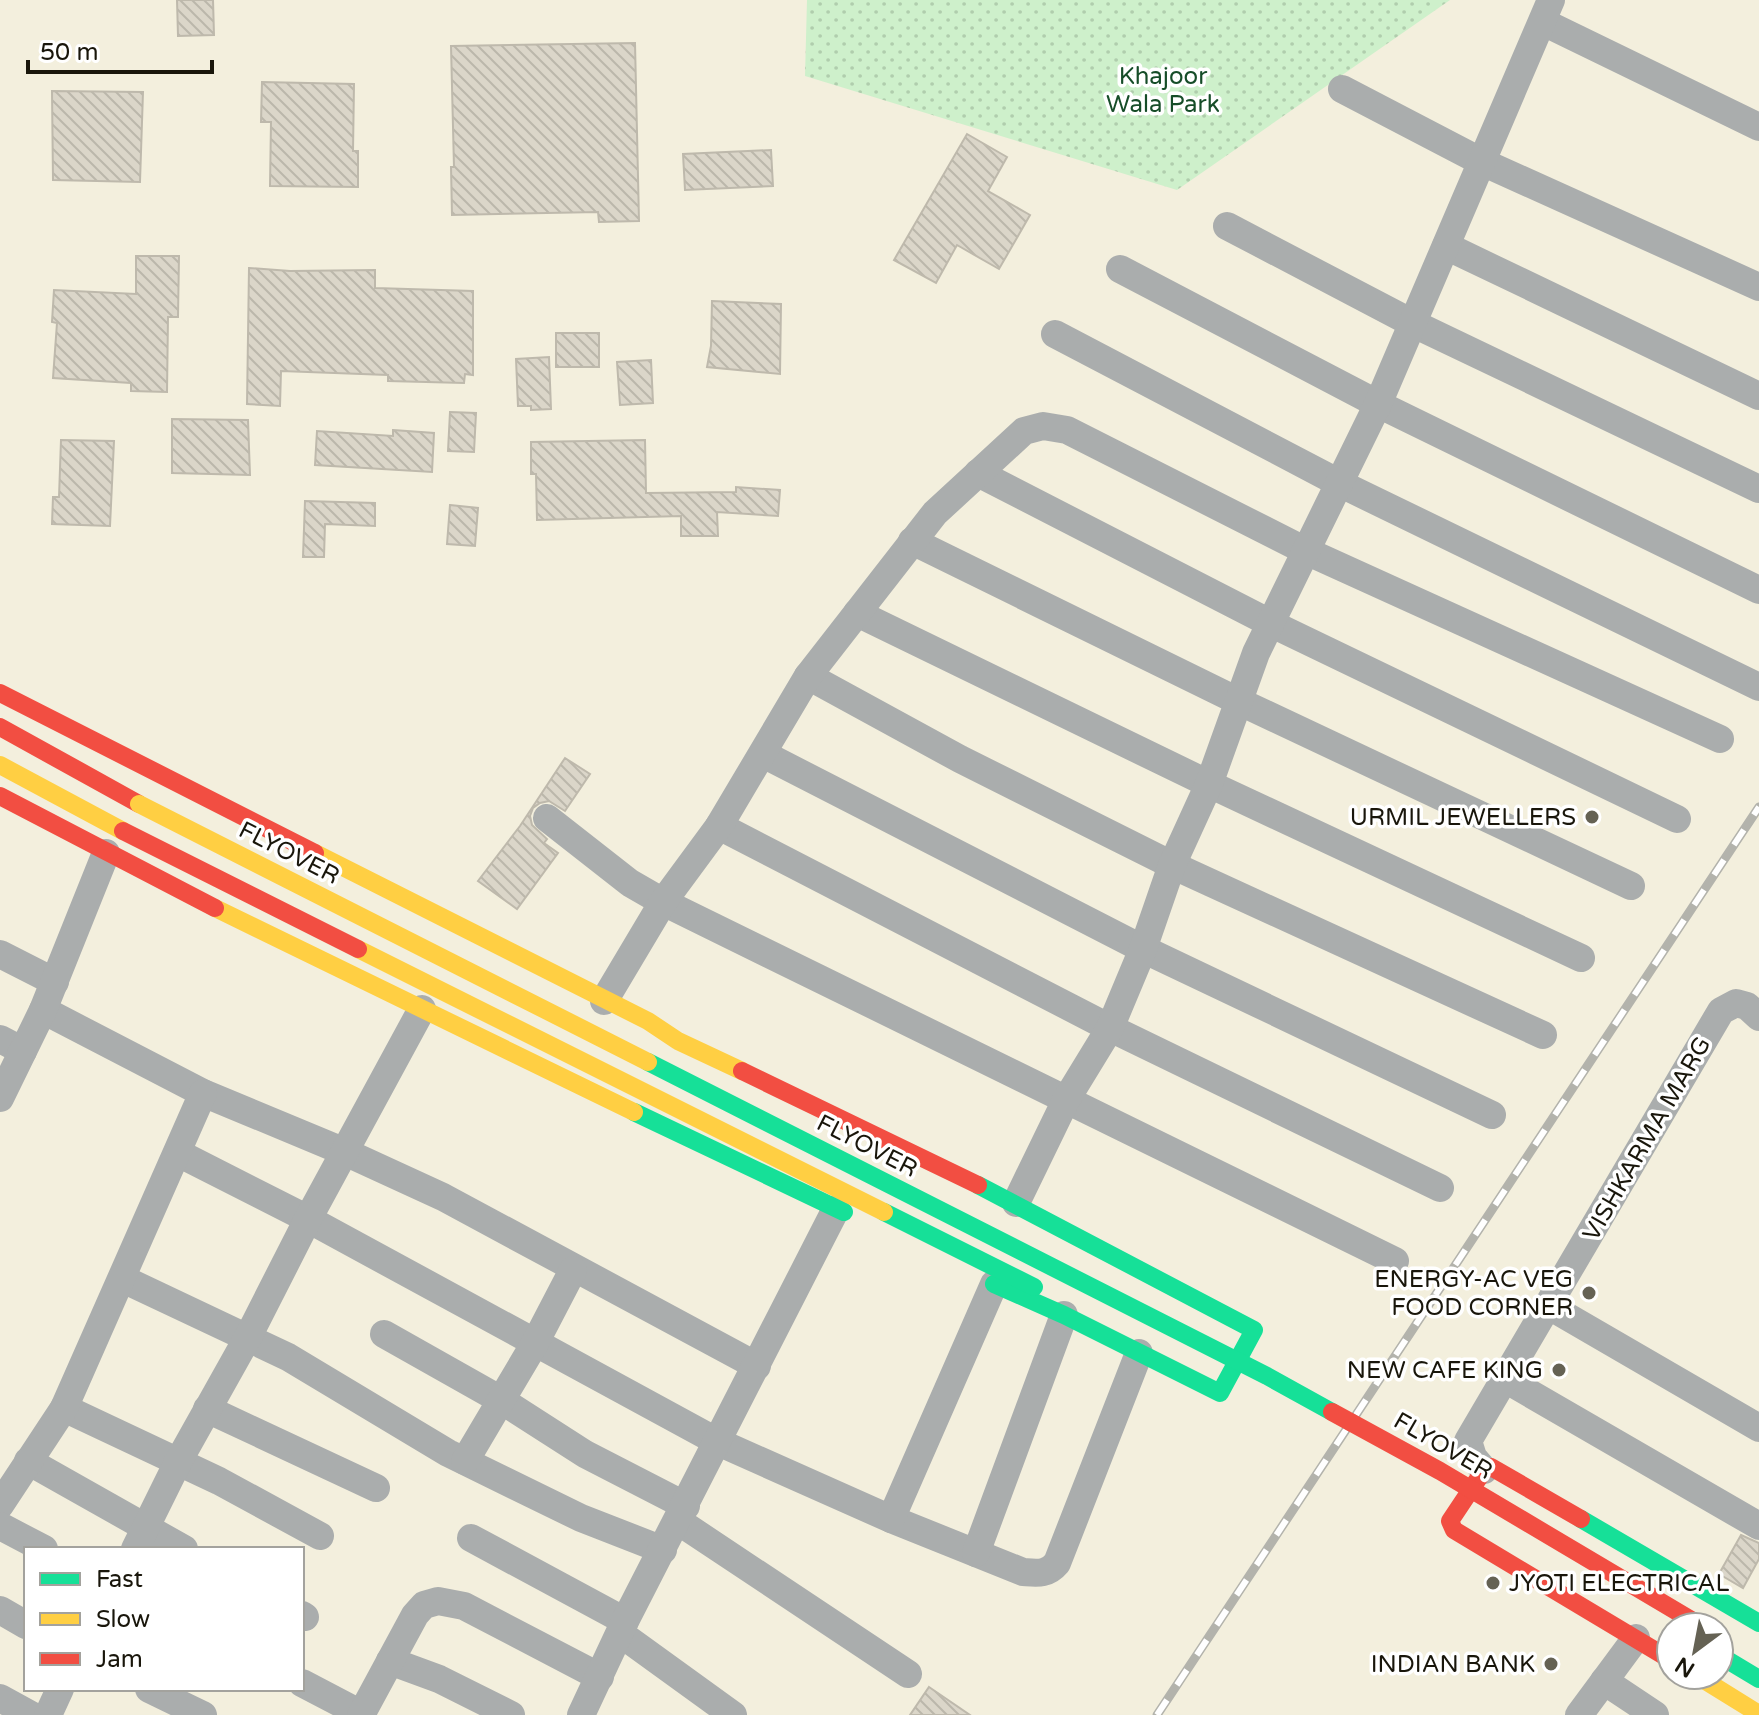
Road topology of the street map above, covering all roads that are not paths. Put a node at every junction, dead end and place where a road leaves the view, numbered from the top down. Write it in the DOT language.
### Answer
graph roads {
  1 [pos="1547,11"];
  2 [pos="1342,89"];
  3 [pos="1759,127"];
  4 [pos="1482,162"];
  5 [pos="1227,226"];
  6 [pos="1446,246"];
  7 [pos="1120,269"];
  8 [pos="1759,287"];
  9 [pos="1414,324"];
  10 [pos="1055,334"];
  11 [pos="1759,396"];
  12 [pos="1378,404"];
  13 [pos="978,473"];
  14 [pos="1341,484"];
  15 [pos="1759,489"];
  16 [pos="912,541"];
  17 [pos="1306,551"];
  18 [pos="1759,590"];
  19 [pos="857,613"];
  20 [pos="1270,623"];
  21 [pos="808,676"];
  22 [pos="1759,687"];
  23 [pos="0,693"];
  24 [pos="1238,701"];
  25 [pos="0,727"];
  26 [pos="1720,739"];
  27 [pos="763,754"];
  28 [pos="0,765"];
  29 [pos="1209,784"];
  30 [pos="0,796"];
  31 [pos="547,818"];
  32 [pos="1677,819"];
  33 [pos="719,826"];
  34 [pos="106,853"];
  35 [pos="1172,865"];
  36 [pos="1631,886"];
  37 [pos="663,902"];
  38 [pos="1143,949"];
  39 [pos="0,954"];
  40 [pos="1581,958"];
  41 [pos="55,982"];
  42 [pos="604,1001"];
  43 [pos="1755,1007"];
  44 [pos="422,1009"];
  45 [pos="43,1010"];
  46 [pos="648,1021"];
  47 [pos="1110,1028"];
  48 [pos="1543,1035"];
  49 [pos="678,1041"];
  50 [pos="12,1045"];
  51 [pos="203,1093"];
  52 [pos="0,1098"];
  53 [pos="609,1099"];
  54 [pos="1066,1100"];
  55 [pos="638,1113"];
  56 [pos="1492,1115"];
  57 [pos="345,1152"];
  58 [pos="178,1153"];
  59 [pos="1440,1188"];
  60 [pos="1016,1203"];
  61 [pos="836,1209"];
  62 [pos="308,1219"];
  63 [pos="1395,1261"];
  64 [pos="573,1270"];
  65 [pos="123,1279"];
  66 [pos="994,1284"];
  67 [pos="1123,1291"];
  68 [pos="1549,1306"];
  69 [pos="1064,1315"];
  70 [pos="1114,1315"];
  71 [pos="384,1334"];
  72 [pos="248,1337"];
  73 [pos="535,1343"];
  74 [pos="1139,1353"];
  75 [pos="757,1366"];
  76 [pos="1505,1379"];
  77 [pos="1240,1390"];
  78 [pos="501,1400"];
  79 [pos="64,1408"];
  80 [pos="207,1409"];
  81 [pos="1759,1428"];
  82 [pos="718,1442"];
  83 [pos="28,1461"];
  84 [pos="465,1461"];
  85 [pos="178,1462"];
  86 [pos="1484,1470"];
  87 [pos="376,1488"];
  88 [pos="1442,1499"];
  89 [pos="0,1505"];
  90 [pos="682,1513"];
  91 [pos="1469,1516"];
  92 [pos="891,1519"];
  93 [pos="0,1526"];
  94 [pos="1759,1526"];
  95 [pos="320,1536"];
  96 [pos="140,1538"];
  97 [pos="471,1538"];
  98 [pos="40,1547"];
  99 [pos="176,1547"];
  100 [pos="663,1550"];
  101 [pos="976,1553"];
  102 [pos="1642,1585"];
  103 [pos="1629,1600"];
  104 [pos="0,1610"];
  105 [pos="1676,1611"];
  106 [pos="1687,1611"];
  107 [pos="1655,1616"];
  108 [pos="1759,1623"];
  109 [pos="24,1624"];
  110 [pos="623,1628"];
  111 [pos="1636,1638"];
  112 [pos="1735,1646"];
  113 [pos="1655,1650"];
  114 [pos="1759,1660"];
  115 [pos="390,1661"];
  116 [pos="1735,1665"];
  117 [pos="908,1674"];
  118 [pos="1735,1676"];
  119 [pos="600,1677"];
  120 [pos="1759,1679"];
  121 [pos="1604,1681"];
  122 [pos="304,1684"];
  123 [pos="1759,1690"];
  124 [pos="59,1691"];
  125 [pos="153,1691"];
  126 [pos="1722,1691"];
  127 [pos="0,1698"];
  128 [pos="1759,1714"];
  129 [pos="31,1715"];
  130 [pos="48,1715"];
  131 [pos="203,1715"];
  132 [pos="362,1715"];
  133 [pos="511,1715"];
  134 [pos="581,1715"];
  135 [pos="733,1715"];
  136 [pos="1579,1715"];
  137 [pos="1655,1715"];
  1 -- 3 [label="street"];
  1 -- 4 [label="street"];
  2 -- 4 [label="street"];
  4 -- 6 [label="street"];
  4 -- 8 [label="street"];
  5 -- 9 [label="street"];
  6 -- 9 [label="street"];
  6 -- 11 [label="street"];
  7 -- 12 [label="street"];
  9 -- 12 [label="street"];
  9 -- 15 [label="street"];
  10 -- 14 [label="street"];
  12 -- 14 [label="street"];
  12 -- 18 [label="street"];
  13 -- 16 [label="street"];
  13 -- 17 [label="street"];
  13 -- 20 [label="street"];
  14 -- 17 [label="street"];
  14 -- 22 [label="street"];
  16 -- 19 [label="street"];
  16 -- 24 [label="street"];
  17 -- 20 [label="street"];
  17 -- 26 [label="street"];
  19 -- 21 [label="street"];
  19 -- 29 [label="street"];
  20 -- 24 [label="street"];
  20 -- 32 [label="street"];
  21 -- 27 [label="street"];
  21 -- 35 [label="street"];
  23 -- 42 [label="street"];
  24 -- 29 [label="street"];
  24 -- 36 [label="street"];
  25 -- 105 [label="street, FLYOVER, bridge"];
  27 -- 33 [label="street"];
  27 -- 38 [label="street"];
  28 -- 77 [label="street, bridge"];
  29 -- 35 [label="street"];
  29 -- 40 [label="street"];
  30 -- 34 [label="street"];
  31 -- 37 [label="street"];
  33 -- 37 [label="street"];
  33 -- 47 [label="street"];
  34 -- 41 [label="street"];
  34 -- 44 [label="street"];
  35 -- 38 [label="street"];
  35 -- 48 [label="street"];
  37 -- 42 [label="street"];
  37 -- 54 [label="street"];
  38 -- 47 [label="street"];
  38 -- 56 [label="street"];
  39 -- 41 [label="street"];
  41 -- 45 [label="street"];
  42 -- 46 [label="street"];
  43 -- 68 [label="street, VISHKARMA MARG"];
  44 -- 53 [label="street"];
  44 -- 57 [label="street"];
  45 -- 50 [label="street"];
  45 -- 51 [label="street"];
  46 -- 49 [label="street"];
  46 -- 53 [label="street"];
  47 -- 54 [label="street"];
  47 -- 59 [label="street"];
  49 -- 60 [label="street"];
  49 -- 67 [label="street"];
  50 -- 52 [label="street"];
  51 -- 57 [label="street"];
  51 -- 58 [label="street"];
  53 -- 55 [label="street"];
  54 -- 60 [label="street"];
  54 -- 63 [label="street"];
  55 -- 61 [label="street"];
  55 -- 70 [label="street"];
  57 -- 62 [label="street"];
  57 -- 64 [label="street"];
  58 -- 62 [label="street"];
  58 -- 65 [label="street"];
  60 -- 74 [label="street"];
  61 -- 66 [label="street"];
  61 -- 75 [label="street"];
  62 -- 72 [label="street"];
  62 -- 73 [label="street"];
  64 -- 73 [label="street"];
  64 -- 75 [label="street"];
  65 -- 72 [label="street"];
  65 -- 79 [label="street"];
  66 -- 69 [label="street"];
  66 -- 92 [label="street"];
  68 -- 76 [label="street, VISHKARMA MARG"];
  68 -- 81 [label="street"];
  69 -- 74 [label="street"];
  69 -- 101 [label="street"];
  71 -- 78 [label="street"];
  72 -- 80 [label="street"];
  72 -- 84 [label="street"];
  73 -- 78 [label="street"];
  73 -- 82 [label="street"];
  74 -- 101 [label="street"];
  75 -- 82 [label="street"];
  76 -- 86 [label="street, VISHKARMA MARG"];
  76 -- 94 [label="street"];
  78 -- 84 [label="street"];
  78 -- 90 [label="street"];
  79 -- 83 [label="street"];
  79 -- 85 [label="street"];
  80 -- 85 [label="street"];
  80 -- 87 [label="street"];
  82 -- 90 [label="street"];
  82 -- 92 [label="street"];
  83 -- 89 [label="street"];
  83 -- 96 [label="street"];
  84 -- 100 [label="street"];
  85 -- 95 [label="street"];
  85 -- 96 [label="street"];
  86 -- 108 [label="street"];
  86 -- 111 [label="street"];
  88 -- 91 [label="street, FLYOVER"];
  90 -- 100 [label="street"];
  90 -- 117 [label="street"];
  92 -- 101 [label="street"];
  93 -- 98 [label="street"];
  96 -- 99 [label="street"];
  97 -- 110 [label="street"];
  100 -- 110 [label="street"];
  102 -- 106 [label="street"];
  103 -- 107 [label="street"];
  104 -- 109 [label="street"];
  110 -- 119 [label="street"];
  110 -- 135 [label="street"];
  111 -- 113 [label="street"];
  111 -- 121 [label="street"];
  112 -- 114 [label="street"];
  115 -- 119 [label="street"];
  115 -- 132 [label="street"];
  115 -- 133 [label="street"];
  116 -- 120 [label="street"];
  118 -- 123 [label="street"];
  119 -- 134 [label="street"];
  121 -- 136 [label="street"];
  121 -- 137 [label="street"];
  122 -- 132 [label="street"];
  124 -- 130 [label="street"];
  125 -- 131 [label="street"];
  126 -- 128 [label="street"];
  127 -- 129 [label="street"];
}
